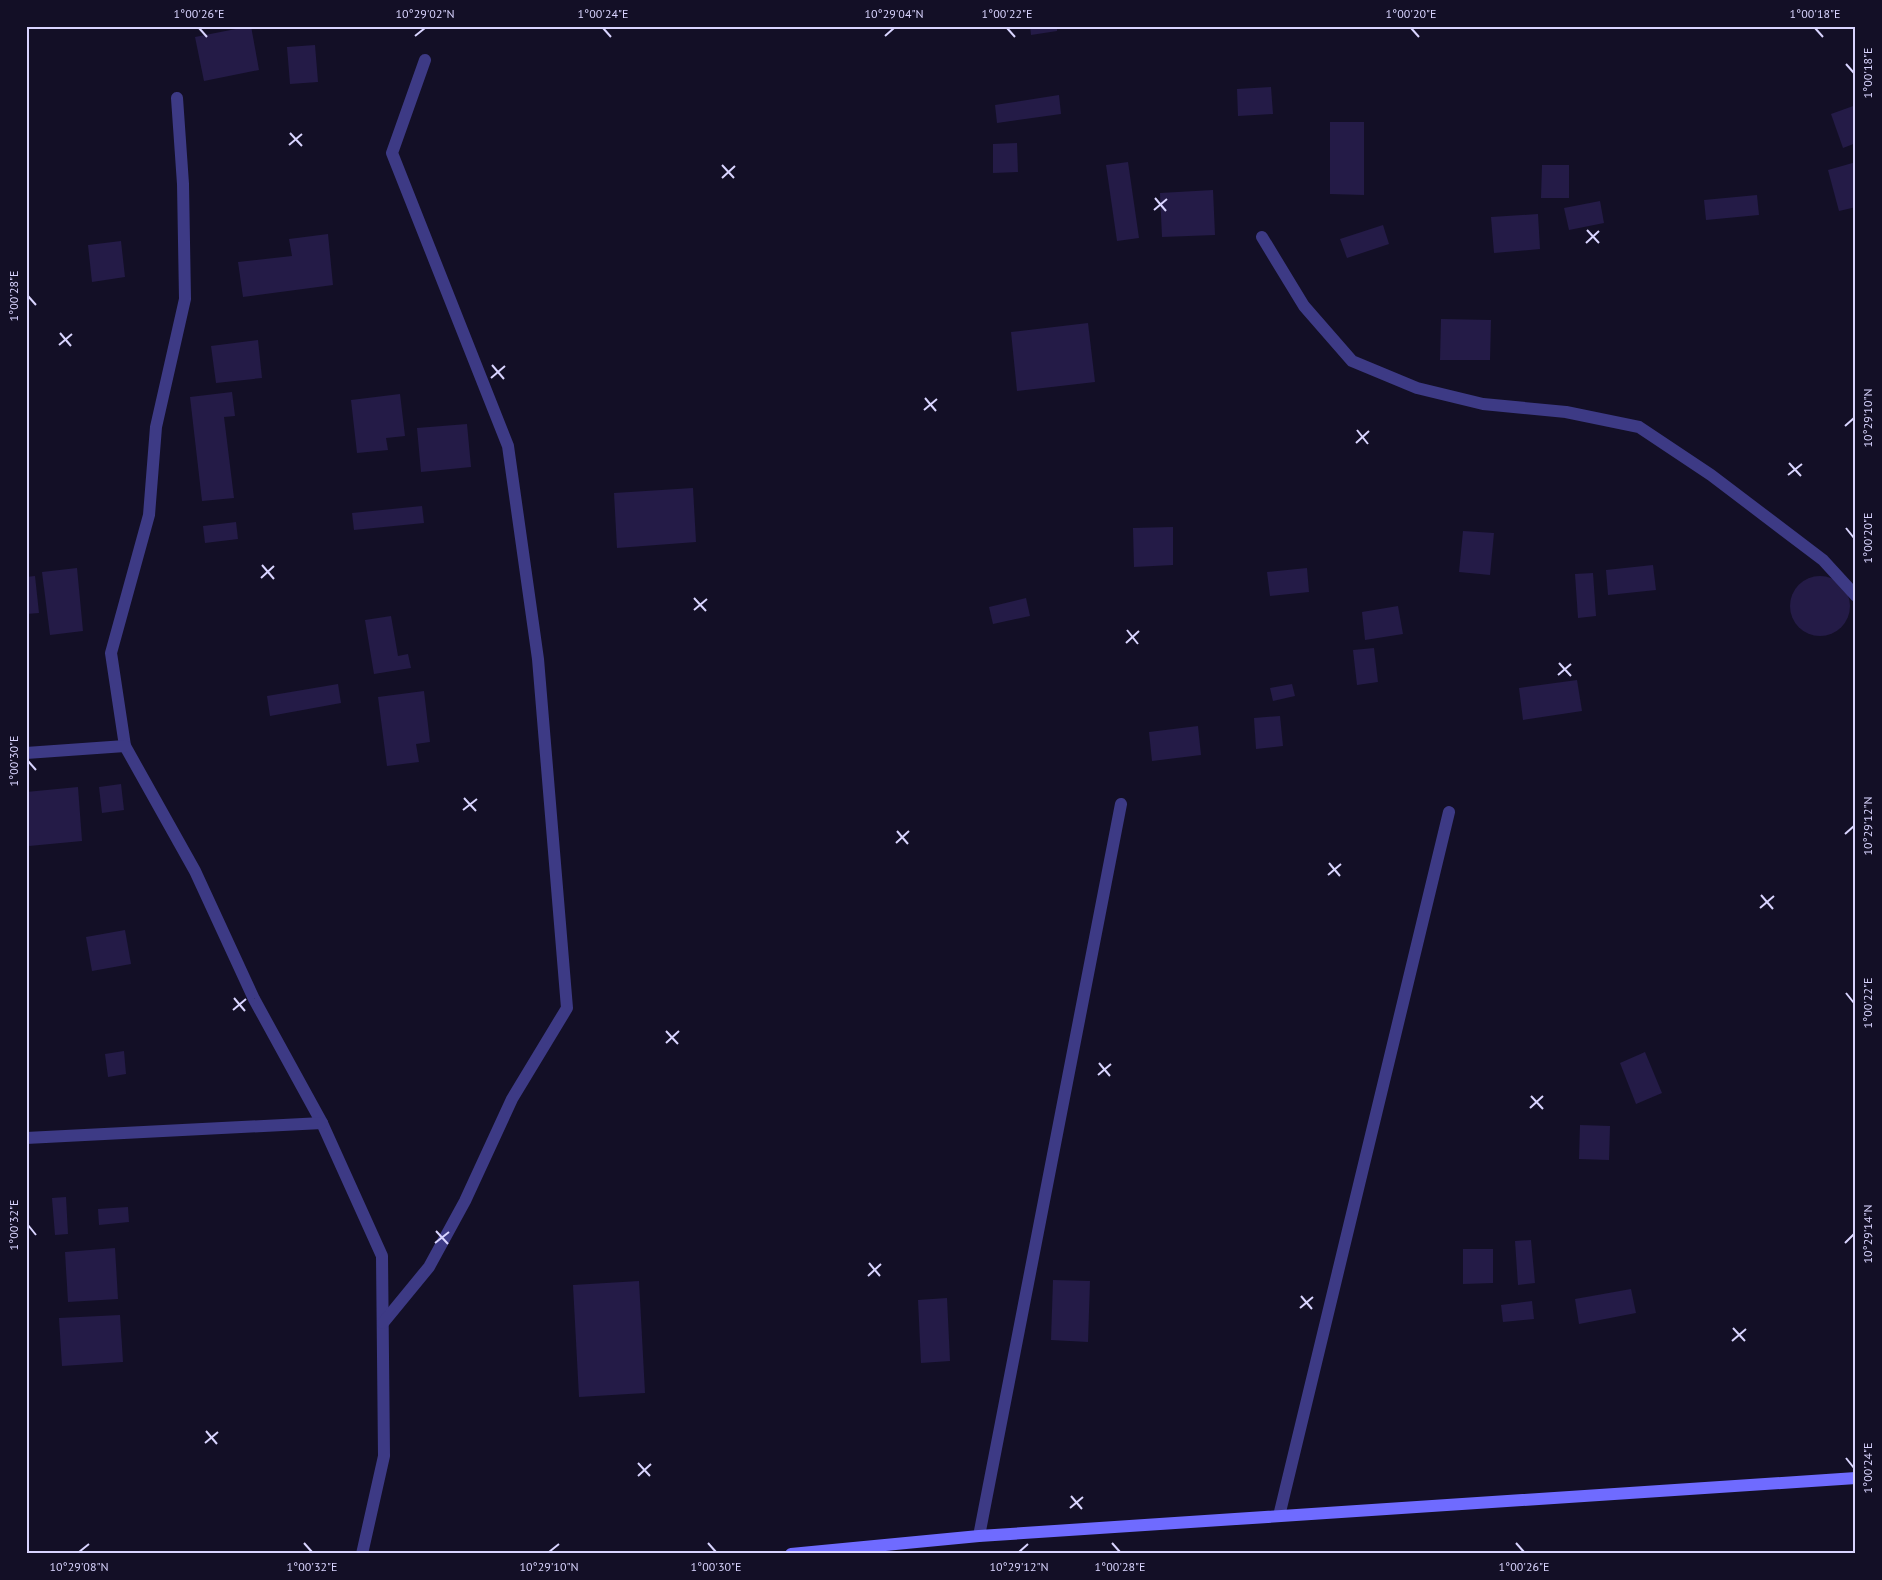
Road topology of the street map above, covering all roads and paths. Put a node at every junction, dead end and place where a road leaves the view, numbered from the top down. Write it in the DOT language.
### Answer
graph roads {
  1 [pos="425,60"];
  2 [pos="177,98"];
  3 [pos="1262,237"];
  4 [pos="1856,596"];
  5 [pos="125,746"];
  6 [pos="26,753"];
  7 [pos="1121,804"];
  8 [pos="1449,812"];
  9 [pos="322,1123"];
  10 [pos="26,1138"];
  11 [pos="383,1323"];
  12 [pos="1856,1478"];
  13 [pos="1279,1516"];
  14 [pos="979,1536"];
  15 [pos="362,1554"];
  16 [pos="791,1554"];
  1 -- 11 [label="street"];
  2 -- 5 [label="street"];
  3 -- 4 [label="street"];
  5 -- 6 [label="street"];
  5 -- 9 [label="street"];
  7 -- 14 [label="street"];
  8 -- 13 [label="street"];
  9 -- 10 [label="street"];
  9 -- 11 [label="street"];
  11 -- 15 [label="street"];
  12 -- 13 [label="main road"];
  13 -- 14 [label="main road"];
  14 -- 16 [label="main road"];
}
